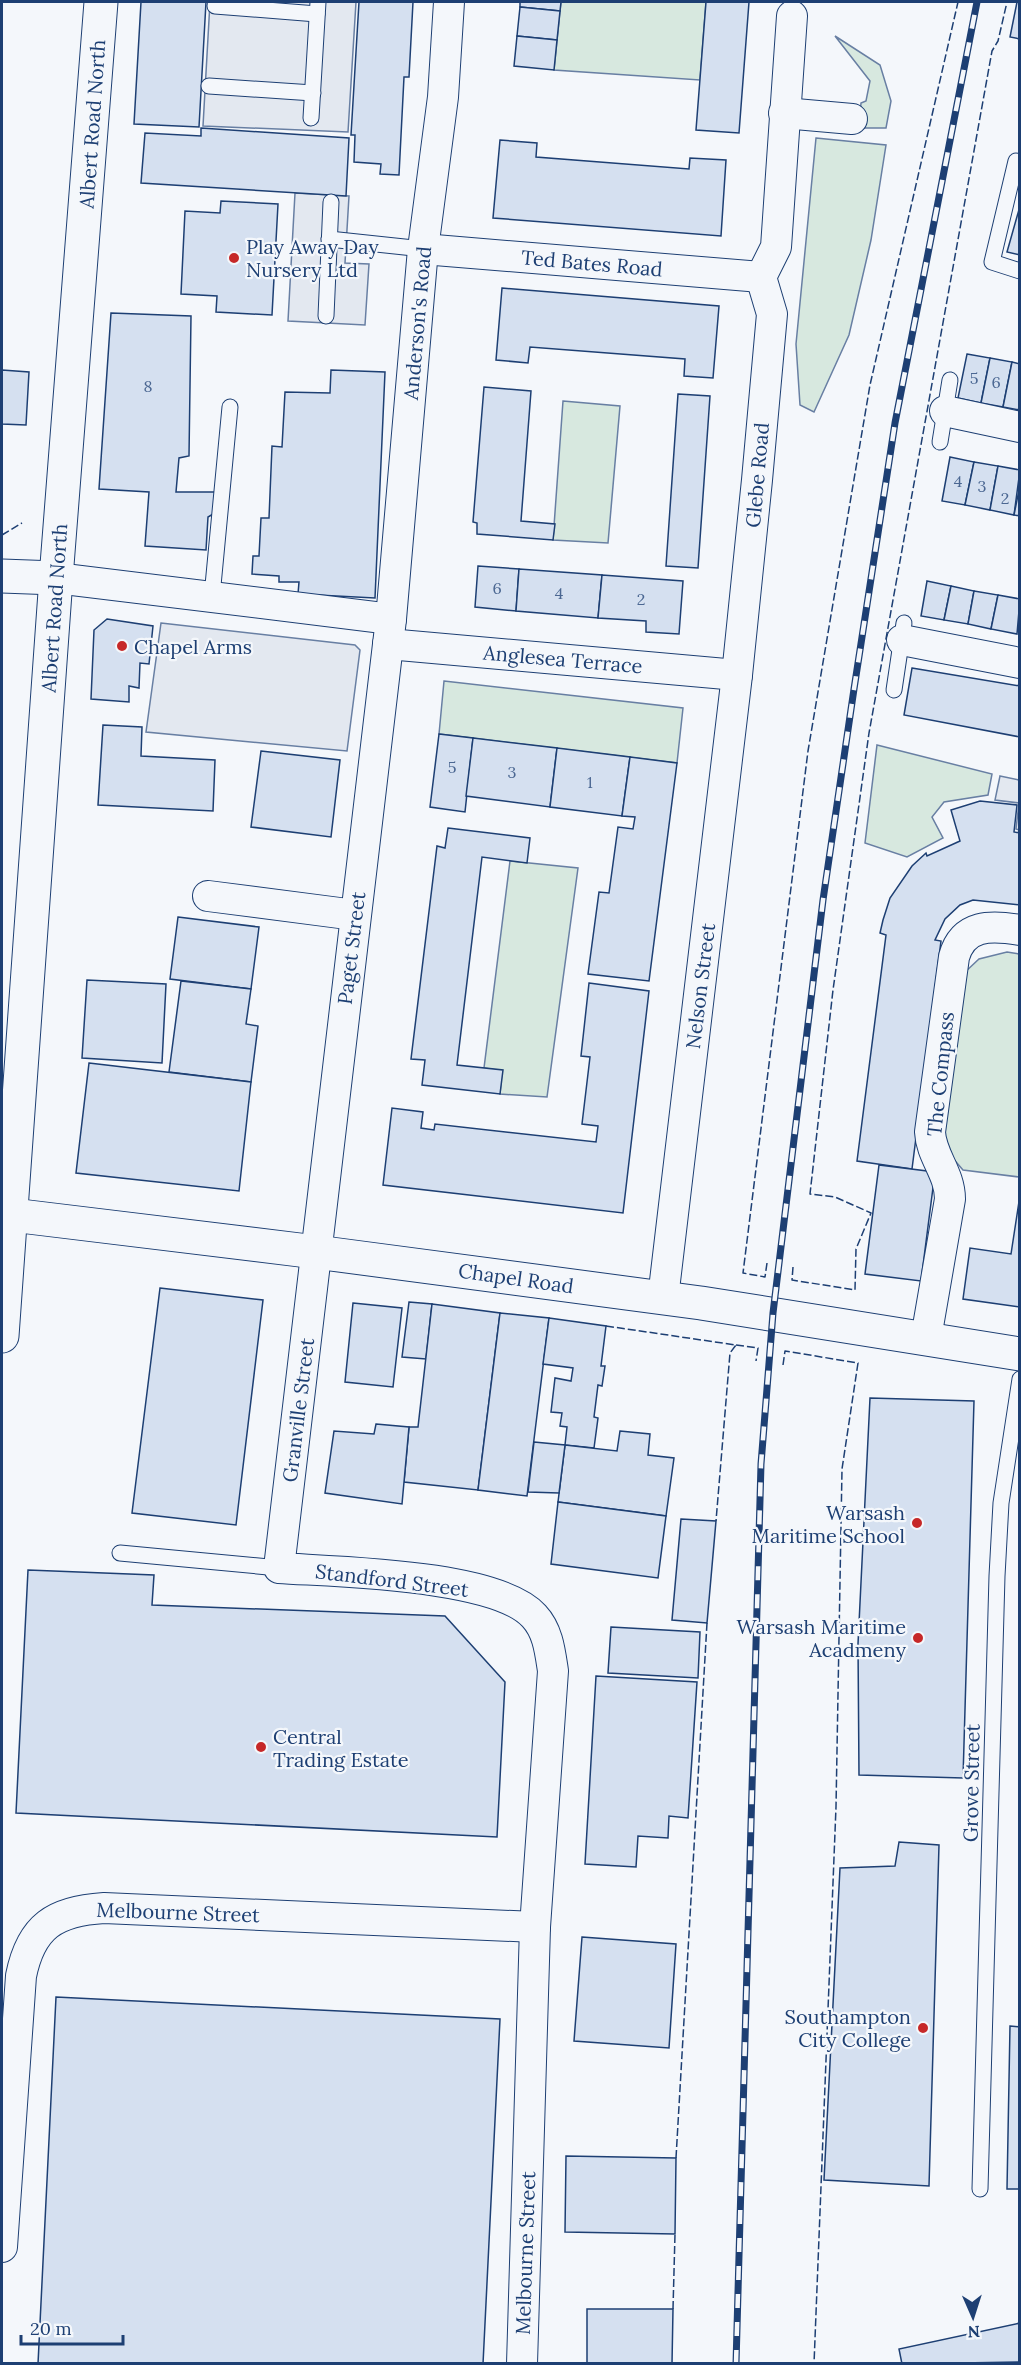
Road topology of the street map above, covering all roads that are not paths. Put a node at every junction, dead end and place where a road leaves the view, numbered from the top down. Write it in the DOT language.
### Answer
graph roads {
  1 [pos="101,2"];
  2 [pos="449,2"];
  3 [pos="216,6"];
  4 [pos="318,8"];
  5 [pos="792,16"];
  6 [pos="209,86"];
  7 [pos="313,93"];
  8 [pos="784,113"];
  9 [pos="311,118"];
  10 [pos="852,119"];
  11 [pos="1020,162"];
  12 [pos="331,202"];
  13 [pos="329,238"];
  14 [pos="423,249"];
  15 [pos="1020,270"];
  16 [pos="761,277"];
  17 [pos="326,316"];
  18 [pos="950,380"];
  19 [pos="230,407"];
  20 [pos="945,411"];
  21 [pos="1020,427"];
  22 [pos="940,442"];
  23 [pos="2,576"];
  24 [pos="56,578"];
  25 [pos="212,596"];
  26 [pos="389,631"];
  27 [pos="903,632"];
  28 [pos="1020,663"];
  29 [pos="737,675"];
  30 [pos="894,690"];
  31 [pos="208,896"];
  32 [pos="355,915"];
  33 [pos="1020,930"];
  34 [pos="7,1216"];
  35 [pos="316,1252"];
  36 [pos="663,1298"];
  37 [pos="2,1336"];
  38 [pos="926,1338"];
  39 [pos="1020,1354"];
  40 [pos="1020,1379"];
  41 [pos="120,1553"];
  42 [pos="279,1568"];
  43 [pos="534,1616"];
  44 [pos="535,1927"];
  45 [pos="980,2189"];
  46 [pos="2,2247"];
  47 [pos="522,2364"];
  1 -- 24 [label="main road, Albert Road North"];
  2 -- 14 [label="street, Anderson's Road"];
  3 -- 4 [label="lane"];
  4 -- 7 [label="lane"];
  5 -- 8 [label="street"];
  6 -- 7 [label="lane"];
  7 -- 9 [label="lane"];
  8 -- 10 [label="street"];
  8 -- 16 [label="street"];
  11 -- 15 [label="lane"];
  12 -- 13 [label="lane"];
  13 -- 14 [label="lane"];
  13 -- 17 [label="lane"];
  14 -- 16 [label="street, Ted Bates Road"];
  14 -- 26 [label="street, Anderson's Road"];
  16 -- 29 [label="street, Glebe Road"];
  18 -- 20 [label="lane"];
  19 -- 25 [label="lane"];
  20 -- 21 [label="street"];
  20 -- 22 [label="lane"];
  23 -- 24 [label="main road"];
  24 -- 25 [label="street, Anglesea Terrace"];
  24 -- 34 [label="main road, Albert Road North"];
  25 -- 26 [label="street, Anglesea Terrace"];
  26 -- 29 [label="street, Anglesea Terrace"];
  26 -- 32 [label="street, Paget Street"];
  27 -- 28 [label="street"];
  27 -- 30 [label="lane"];
  29 -- 36 [label="street, Nelson Street"];
  31 -- 32 [label="street"];
  32 -- 35 [label="street, Paget Street"];
  33 -- 38 [label="street, The Compass"];
  34 -- 35 [label="main road, Chapel Road"];
  34 -- 37 [label="main road, Albert Road North"];
  35 -- 36 [label="main road, Chapel Road"];
  35 -- 42 [label="street, Granville Street"];
  36 -- 38 [label="main road, Chapel Road"];
  38 -- 39 [label="main road, Chapel Road"];
  40 -- 45 [label="lane, Grove Street"];
  41 -- 42 [label="lane"];
  42 -- 43 [label="street, Standford Street"];
  43 -- 44 [label="street, Melbourne Street"];
  44 -- 46 [label="street, Melbourne Street"];
  44 -- 47 [label="street, Melbourne Street"];
}
